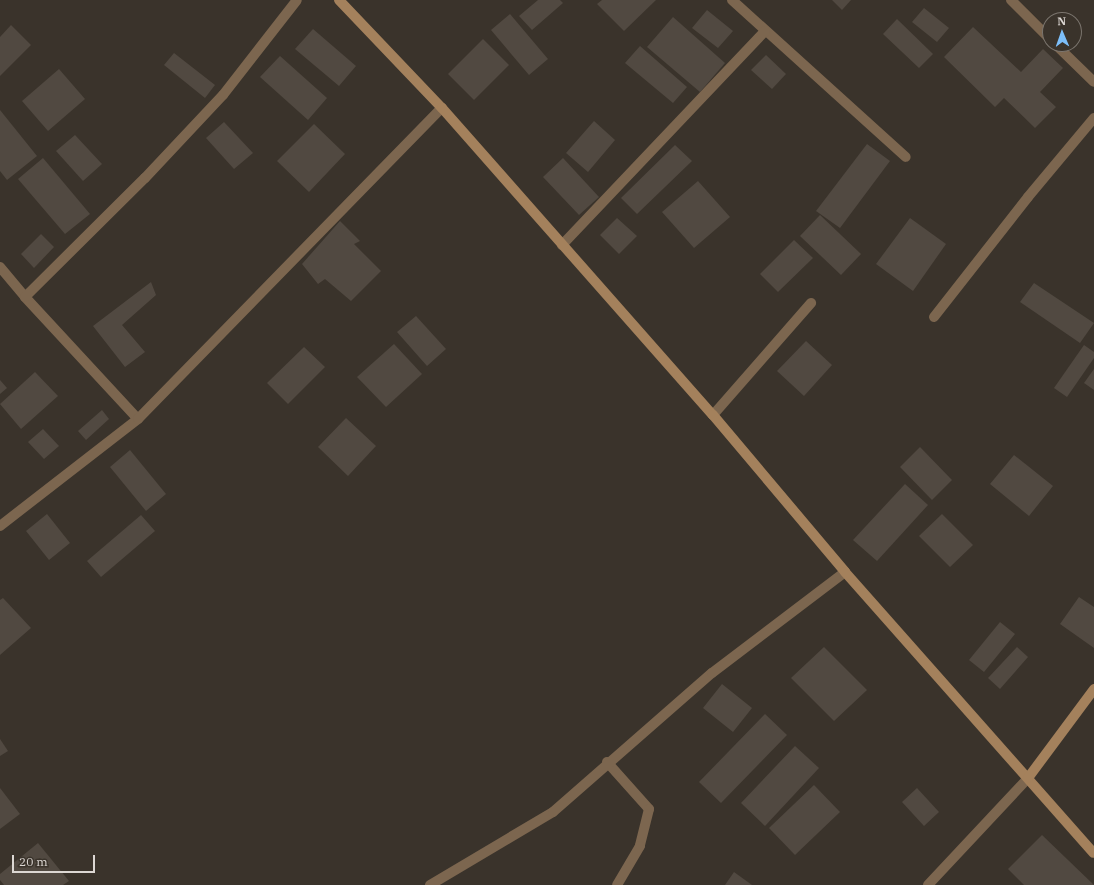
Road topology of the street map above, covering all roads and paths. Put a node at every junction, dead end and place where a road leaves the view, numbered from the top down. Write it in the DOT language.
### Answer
graph roads {
  1 [pos="297,0"];
  2 [pos="339,0"];
  3 [pos="732,0"];
  4 [pos="1011,0"];
  5 [pos="765,31"];
  6 [pos="1042,31"];
  7 [pos="1063,52"];
  8 [pos="1094,82"];
  9 [pos="442,108"];
  10 [pos="1094,118"];
  11 [pos="906,157"];
  12 [pos="562,246"];
  13 [pos="0,267"];
  14 [pos="24,297"];
  15 [pos="810,303"];
  16 [pos="934,317"];
  17 [pos="713,415"];
  18 [pos="138,419"];
  19 [pos="0,526"];
  20 [pos="845,572"];
  21 [pos="1094,689"];
  22 [pos="607,762"];
  23 [pos="1028,778"];
  24 [pos="1094,853"];
  25 [pos="430,885"];
  26 [pos="617,885"];
  27 [pos="928,885"];
  1 -- 14 [label="street"];
  2 -- 9 [label="street"];
  3 -- 5 [label="street"];
  4 -- 6 [label="street"];
  5 -- 11 [label="street"];
  5 -- 12 [label="street"];
  7 -- 8 [label="street"];
  9 -- 12 [label="street"];
  9 -- 18 [label="street"];
  10 -- 16 [label="street"];
  12 -- 17 [label="street"];
  13 -- 14 [label="street"];
  14 -- 18 [label="street"];
  15 -- 17 [label="street"];
  17 -- 20 [label="street"];
  18 -- 19 [label="street"];
  20 -- 22 [label="street"];
  20 -- 23 [label="street"];
  21 -- 23 [label="street"];
  22 -- 25 [label="street"];
  22 -- 26 [label="street"];
  23 -- 24 [label="street"];
  23 -- 27 [label="street"];
}
